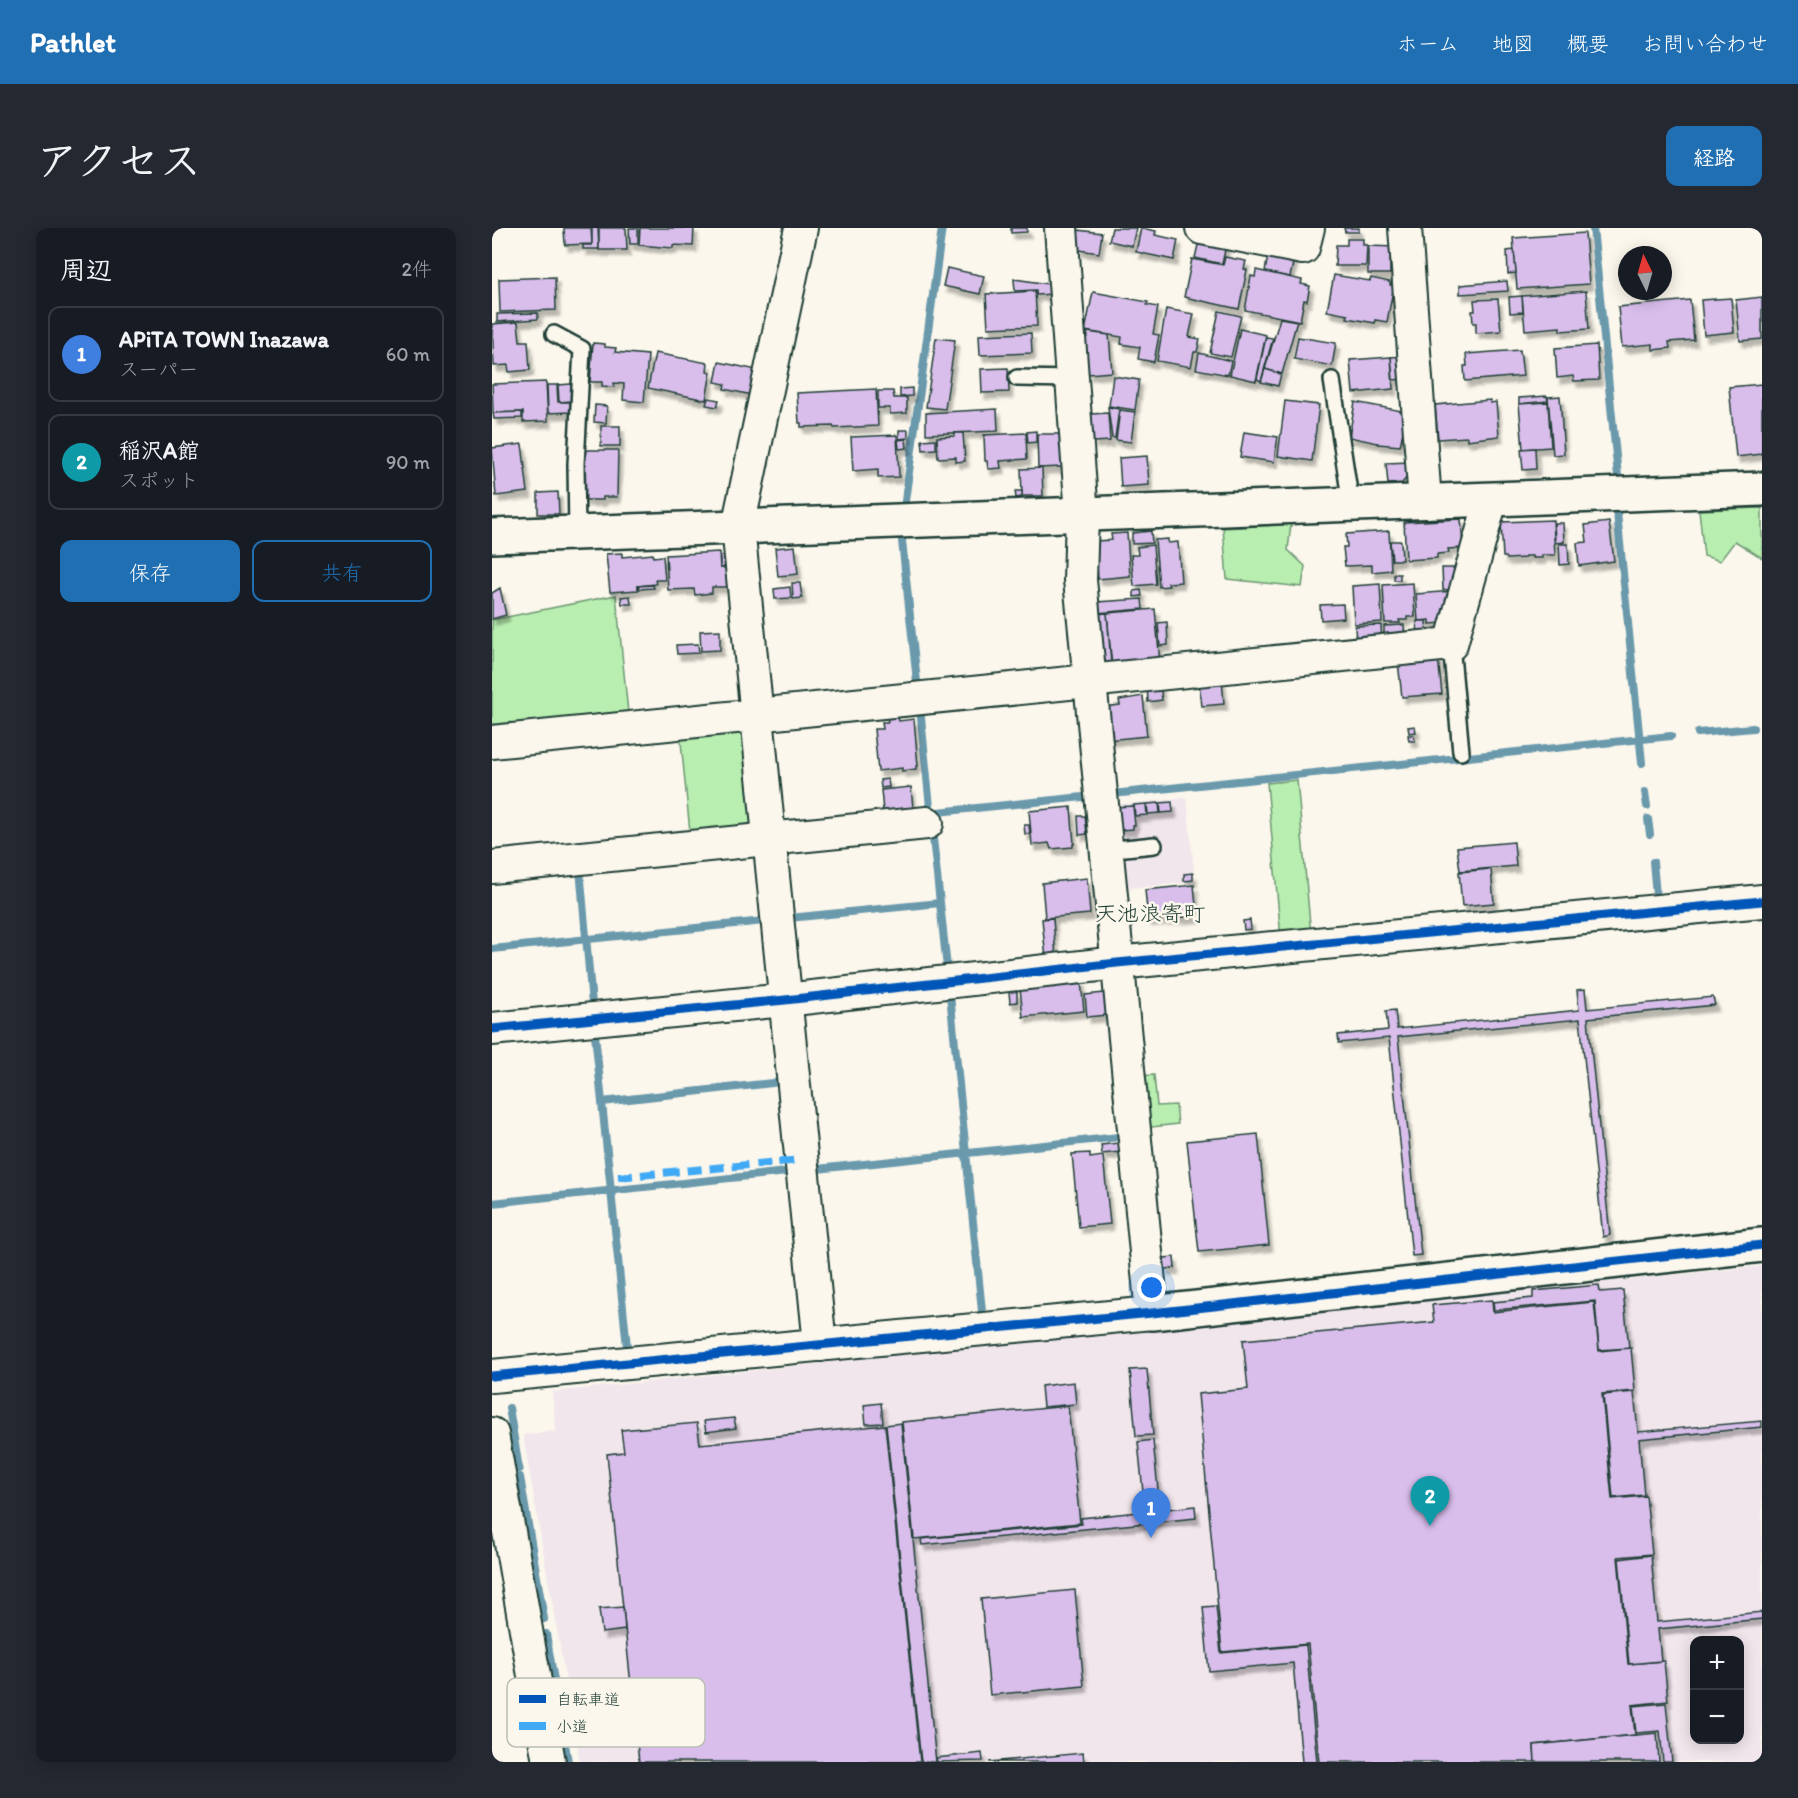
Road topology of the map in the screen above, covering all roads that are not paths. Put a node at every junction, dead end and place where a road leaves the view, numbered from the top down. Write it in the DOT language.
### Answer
graph roads {
  1 [pos="801,228"];
  2 [pos="1061,228"];
  3 [pos="1202,228"];
  4 [pos="1308,228"];
  5 [pos="1405,228"];
  6 [pos="554,334"];
  7 [pos="1017,378"];
  8 [pos="1072,379"];
  9 [pos="1332,380"];
  10 [pos="1762,489"];
  11 [pos="1491,500"];
  12 [pos="1425,502"];
  13 [pos="1351,505"];
  14 [pos="1082,515"];
  15 [pos="738,527"];
  16 [pos="577,533"];
  17 [pos="499,543"];
  18 [pos="1451,644"];
  19 [pos="1090,681"];
  20 [pos="757,715"];
  21 [pos="492,742"];
  22 [pos="1461,752"];
  23 [pos="927,823"];
  24 [pos="769,839"];
  25 [pos="1154,845"];
  26 [pos="1106,850"];
  27 [pos="492,867"];
  28 [pos="1762,901"];
  29 [pos="1117,963"];
  30 [pos="785,1000"];
  31 [pos="492,1029"];
  32 [pos="1762,1245"];
  33 [pos="1152,1313"];
  34 [pos="820,1345"];
  35 [pos="492,1376"];
  36 [pos="492,1434"];
  37 [pos="534,1678"];
  38 [pos="546,1747"];
  39 [pos="549,1762"];
  1 -- 15 [label="street"];
  2 -- 8 [label="street"];
  3 -- 4 [label="street"];
  5 -- 12 [label="street"];
  6 -- 16 [label="lane"];
  7 -- 8 [label="lane"];
  8 -- 14 [label="street"];
  9 -- 13 [label="lane"];
  10 -- 11 [label="street"];
  11 -- 12 [label="street"];
  11 -- 18 [label="street"];
  12 -- 13 [label="street"];
  13 -- 14 [label="street"];
  14 -- 15 [label="street"];
  14 -- 19 [label="street"];
  15 -- 16 [label="street"];
  15 -- 20 [label="street"];
  16 -- 17 [label="street"];
  18 -- 19 [label="street"];
  18 -- 22 [label="lane"];
  19 -- 20 [label="street"];
  19 -- 26 [label="street"];
  20 -- 21 [label="street"];
  20 -- 24 [label="street"];
  23 -- 24 [label="street"];
  24 -- 27 [label="street"];
  24 -- 30 [label="street"];
  25 -- 26 [label="lane"];
  26 -- 29 [label="street"];
  28 -- 29 [label="street"];
  29 -- 30 [label="street"];
  29 -- 33 [label="street"];
  30 -- 31 [label="street"];
  30 -- 34 [label="street"];
  32 -- 33 [label="street"];
  33 -- 34 [label="street"];
  34 -- 35 [label="street"];
  36 -- 37 [label="street"];
  38 -- 39 [label="street"];
}
